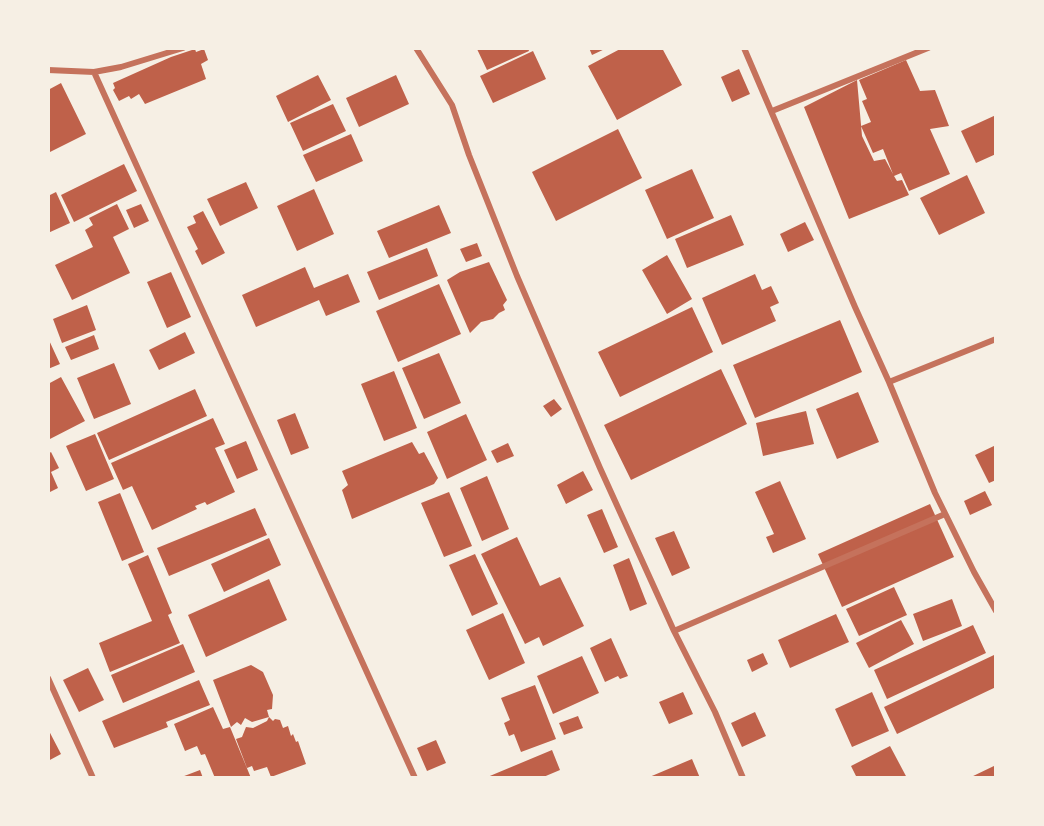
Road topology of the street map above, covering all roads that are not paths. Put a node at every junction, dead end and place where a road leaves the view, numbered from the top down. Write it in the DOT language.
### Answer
graph roads {
  1 [pos="183,48"];
  2 [pos="417,48"];
  3 [pos="744,48"];
  4 [pos="928,48"];
  5 [pos="48,70"];
  6 [pos="94,72"];
  7 [pos="772,111"];
  8 [pos="996,339"];
  9 [pos="890,382"];
  10 [pos="945,514"];
  11 [pos="996,611"];
  12 [pos="674,631"];
  13 [pos="48,678"];
  14 [pos="93,778"];
  15 [pos="415,778"];
  16 [pos="743,778"];
  1 -- 6 [label="street"];
  2 -- 12 [label="street"];
  3 -- 7 [label="street"];
  4 -- 7 [label="street"];
  5 -- 6 [label="street"];
  6 -- 15 [label="street"];
  7 -- 9 [label="street"];
  8 -- 9 [label="street"];
  9 -- 10 [label="street"];
  10 -- 11 [label="street"];
  10 -- 12 [label="street"];
  12 -- 16 [label="street"];
  13 -- 14 [label="street"];
}
